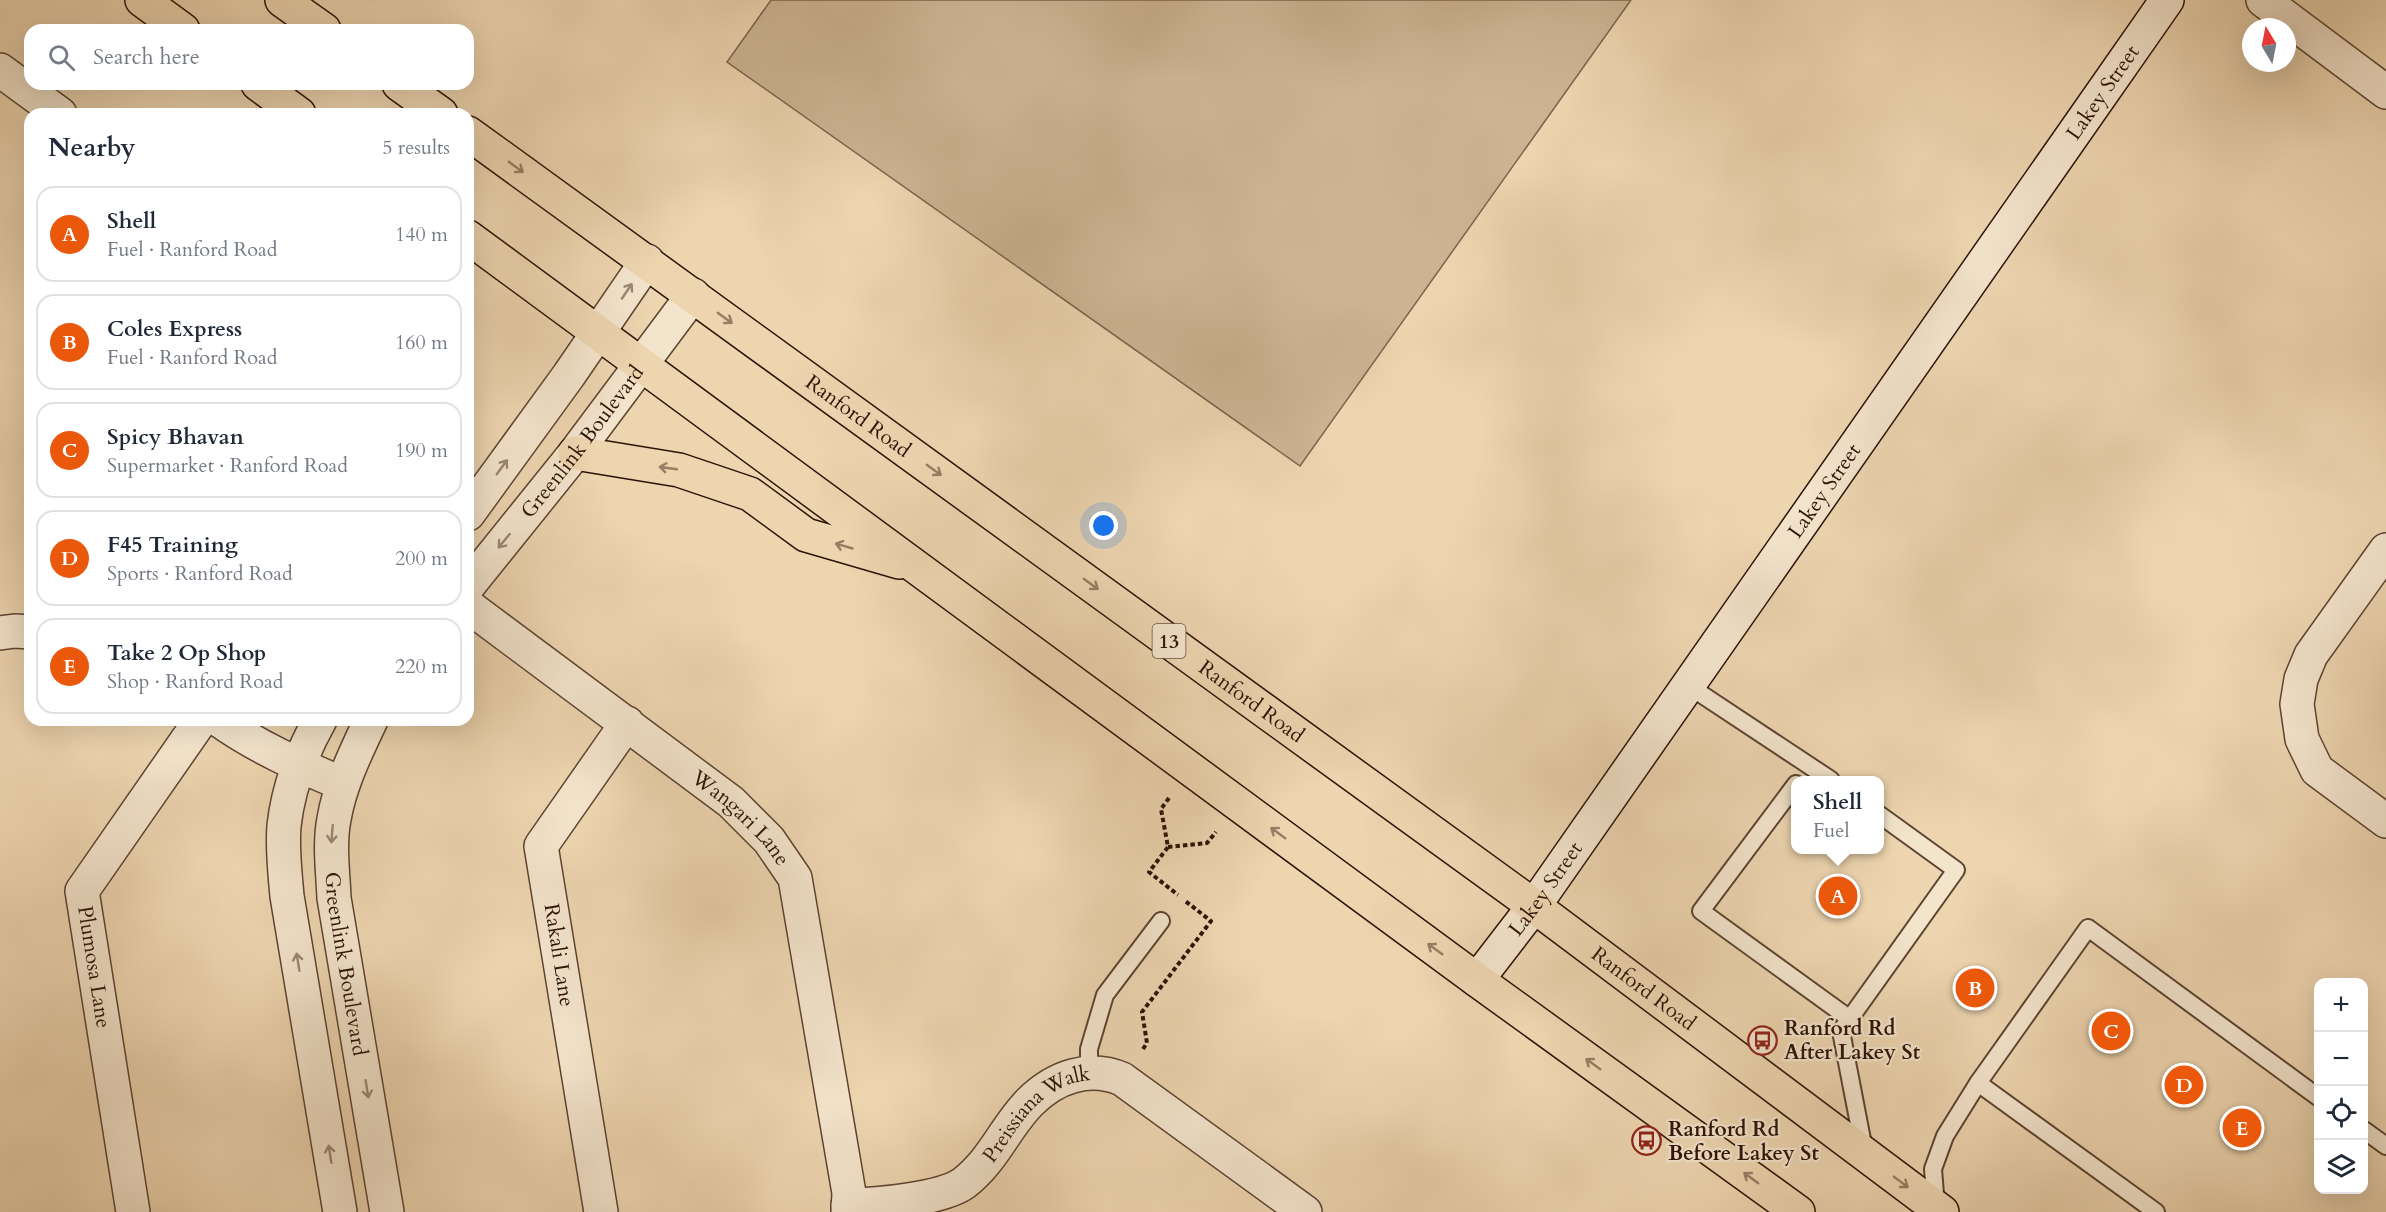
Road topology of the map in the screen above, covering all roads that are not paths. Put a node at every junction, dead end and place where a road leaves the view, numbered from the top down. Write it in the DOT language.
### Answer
graph roads {
  1 [pos="142,0"];
  2 [pos="282,0"];
  3 [pos="2167,0"];
  4 [pos="2263,0"];
  5 [pos="175,24"];
  6 [pos="316,24"];
  7 [pos="0,70"];
  8 [pos="24,88"];
  9 [pos="27,90"];
  10 [pos="266,90"];
  11 [pos="407,90"];
  12 [pos="2386,92"];
  13 [pos="52,108"];
  14 [pos="291,108"];
  15 [pos="433,108"];
  16 [pos="474,137"];
  17 [pos="474,241"];
  18 [pos="647,261"];
  19 [pos="693,295"];
  20 [pos="599,332"];
  21 [pos="642,363"];
  22 [pos="575,453"];
  23 [pos="474,506"];
  24 [pos="2386,550"];
  25 [pos="920,569"];
  26 [pos="474,579"];
  27 [pos="474,610"];
  28 [pos="24,632"];
  29 [pos="0,633"];
  30 [pos="1689,686"];
  31 [pos="627,723"];
  32 [pos="197,726"];
  33 [pos="228,726"];
  34 [pos="317,726"];
  35 [pos="368,726"];
  36 [pos="1810,765"];
  37 [pos="298,766"];
  38 [pos="1802,776"];
  39 [pos="1825,776"];
  40 [pos="343,784"];
  41 [pos="1791,790"];
  42 [pos="1884,818"];
  43 [pos="2386,821"];
  44 [pos="1534,906"];
  45 [pos="1161,921"];
  46 [pos="1477,980"];
  47 [pos="1850,1019"];
  48 [pos="1089,1072"];
  49 [pos="1977,1083"];
  50 [pos="2314,1093"];
  51 [pos="2368,1133"];
  52 [pos="2386,1146"];
  53 [pos="1865,1156"];
  54 [pos="848,1208"];
  55 [pos="1939,1210"];
  56 [pos="133,1212"];
  57 [pos="340,1212"];
  58 [pos="387,1212"];
  59 [pos="601,1212"];
  60 [pos="1305,1212"];
  61 [pos="1798,1212"];
  62 [pos="2156,1212"];
  1 -- 5 [label="main road"];
  2 -- 6 [label="main road"];
  3 -- 30 [label="street, Lakey Street"];
  4 -- 12 [label="street"];
  7 -- 8 [label="street"];
  9 -- 13 [label="street"];
  10 -- 14 [label="main road"];
  11 -- 15 [label="main road"];
  16 -- 18 [label="main road, Ranford Road / 13, one-way"];
  17 -- 20 [label="main road"];
  18 -- 19 [label="main road, Ranford Road / 13"];
  20 -- 18 [label="street, one-way"];
  19 -- 21 [label="street, Greenlink Boulevard"];
  19 -- 44 [label="main road, Ranford Road / 13, one-way"];
  20 -- 21 [label="main road"];
  23 -- 20 [label="street, one-way"];
  21 -- 22 [label="street, Greenlink Boulevard"];
  21 -- 25 [label="main road"];
  25 -- 22 [label="main road, one-way"];
  22 -- 26 [label="street, Greenlink Boulevard, one-way"];
  24 -- 43 [label="street"];
  46 -- 25 [label="main road, one-way"];
  27 -- 31 [label="street, Wangari Lane"];
  28 -- 29 [label="street"];
  30 -- 36 [label="lane"];
  30 -- 44 [label="street, Lakey Street"];
  31 -- 54 [label="street, Wangari Lane"];
  31 -- 59 [label="street, Rakali Lane"];
  32 -- 56 [label="street, Plumosa Lane"];
  33 -- 37 [label="street"];
  34 -- 37 [label="street"];
  35 -- 40 [label="street, Greenlink Boulevard"];
  36 -- 38 [label="lane"];
  36 -- 39 [label="lane"];
  37 -- 40 [label="street"];
  57 -- 37 [label="street, one-way"];
  40 -- 58 [label="street, Greenlink Boulevard, one-way"];
  41 -- 47 [label="lane"];
  42 -- 47 [label="lane"];
  44 -- 46 [label="street, Lakey Street"];
  44 -- 53 [label="main road, Ranford Road / 13"];
  45 -- 48 [label="lane"];
  61 -- 46 [label="main road, one-way"];
  47 -- 53 [label="lane"];
  48 -- 54 [label="street, Preissiana Walk"];
  48 -- 60 [label="street, Preissiana Walk"];
  49 -- 50 [label="lane"];
  49 -- 55 [label="lane"];
  49 -- 62 [label="lane"];
  51 -- 52 [label="lane"];
  53 -- 55 [label="main road, Ranford Road / 13, one-way"];
}
